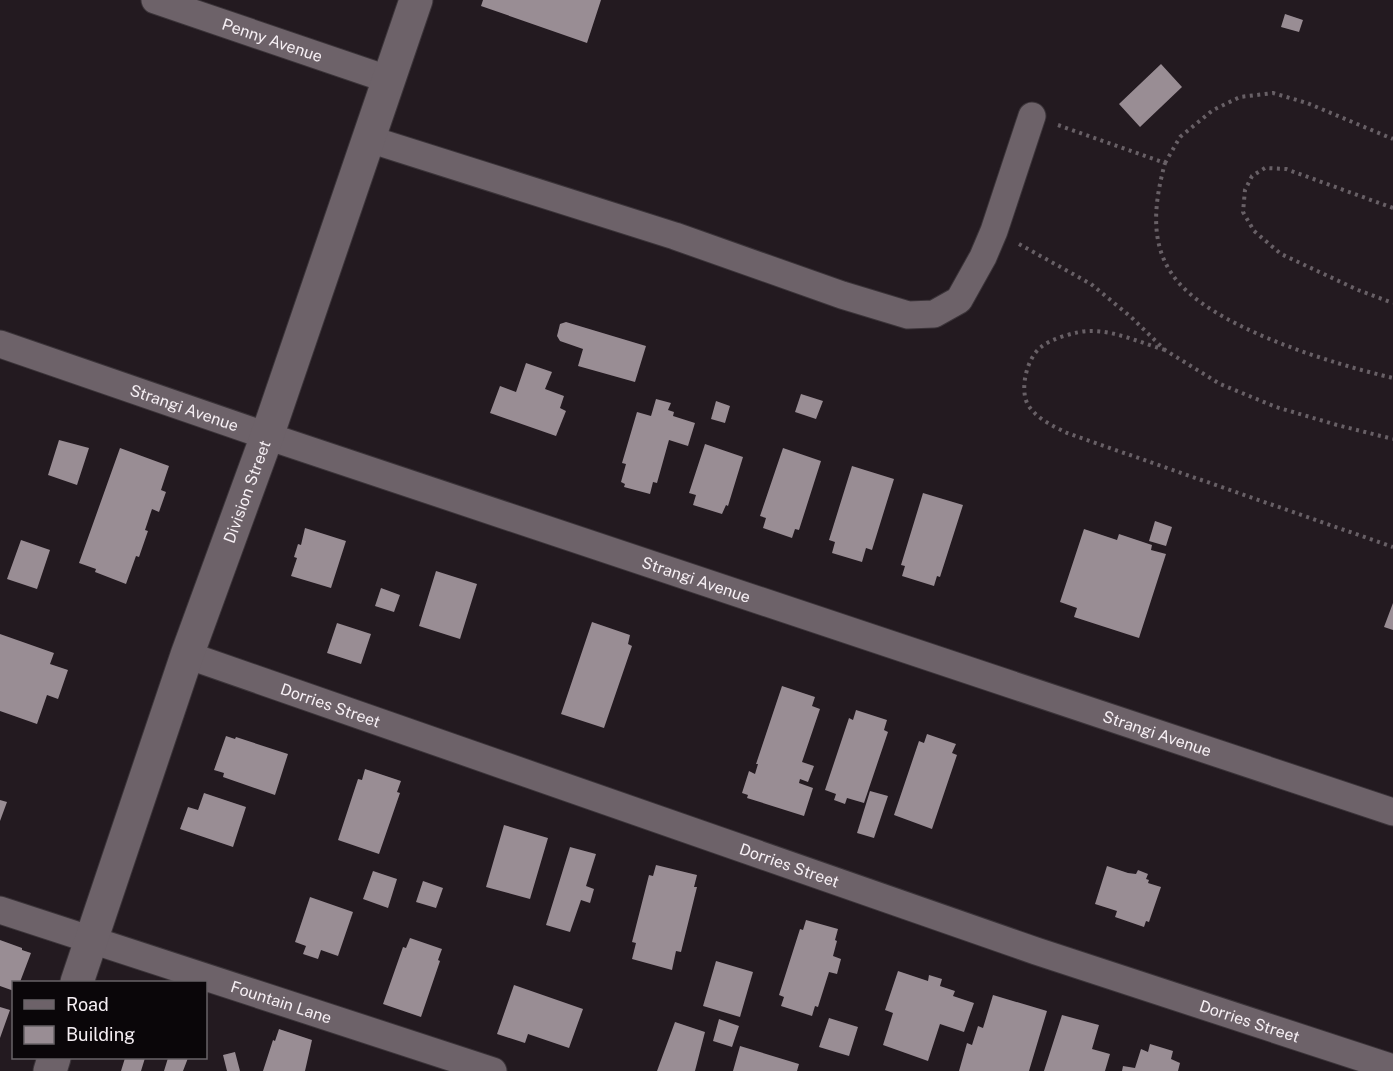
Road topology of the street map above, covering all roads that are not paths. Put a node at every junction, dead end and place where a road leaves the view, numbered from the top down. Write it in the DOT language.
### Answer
graph roads {
  1 [pos="155,0"];
  2 [pos="416,0"];
  3 [pos="390,80"];
  4 [pos="1032,116"];
  5 [pos="369,139"];
  6 [pos="0,344"];
  7 [pos="267,436"];
  8 [pos="187,655"];
  9 [pos="1393,812"];
  10 [pos="0,910"];
  11 [pos="90,939"];
  12 [pos="77,981"];
  13 [pos="1393,1068"];
  14 [pos="493,1071"];
  1 -- 3 [label="street, Penny Avenue"];
  2 -- 3 [label="main road, Division Street"];
  3 -- 5 [label="main road, Division Street"];
  4 -- 5 [label="street"];
  5 -- 7 [label="main road, Division Street"];
  6 -- 7 [label="street, Strangi Avenue"];
  7 -- 8 [label="main road, Division Street"];
  7 -- 9 [label="street, Strangi Avenue"];
  8 -- 11 [label="main road, Division Street"];
  8 -- 13 [label="street, Dorries Street"];
  10 -- 11 [label="street, Fountain Lane"];
  11 -- 12 [label="main road, Division Street"];
  11 -- 14 [label="street, Fountain Lane"];
}
